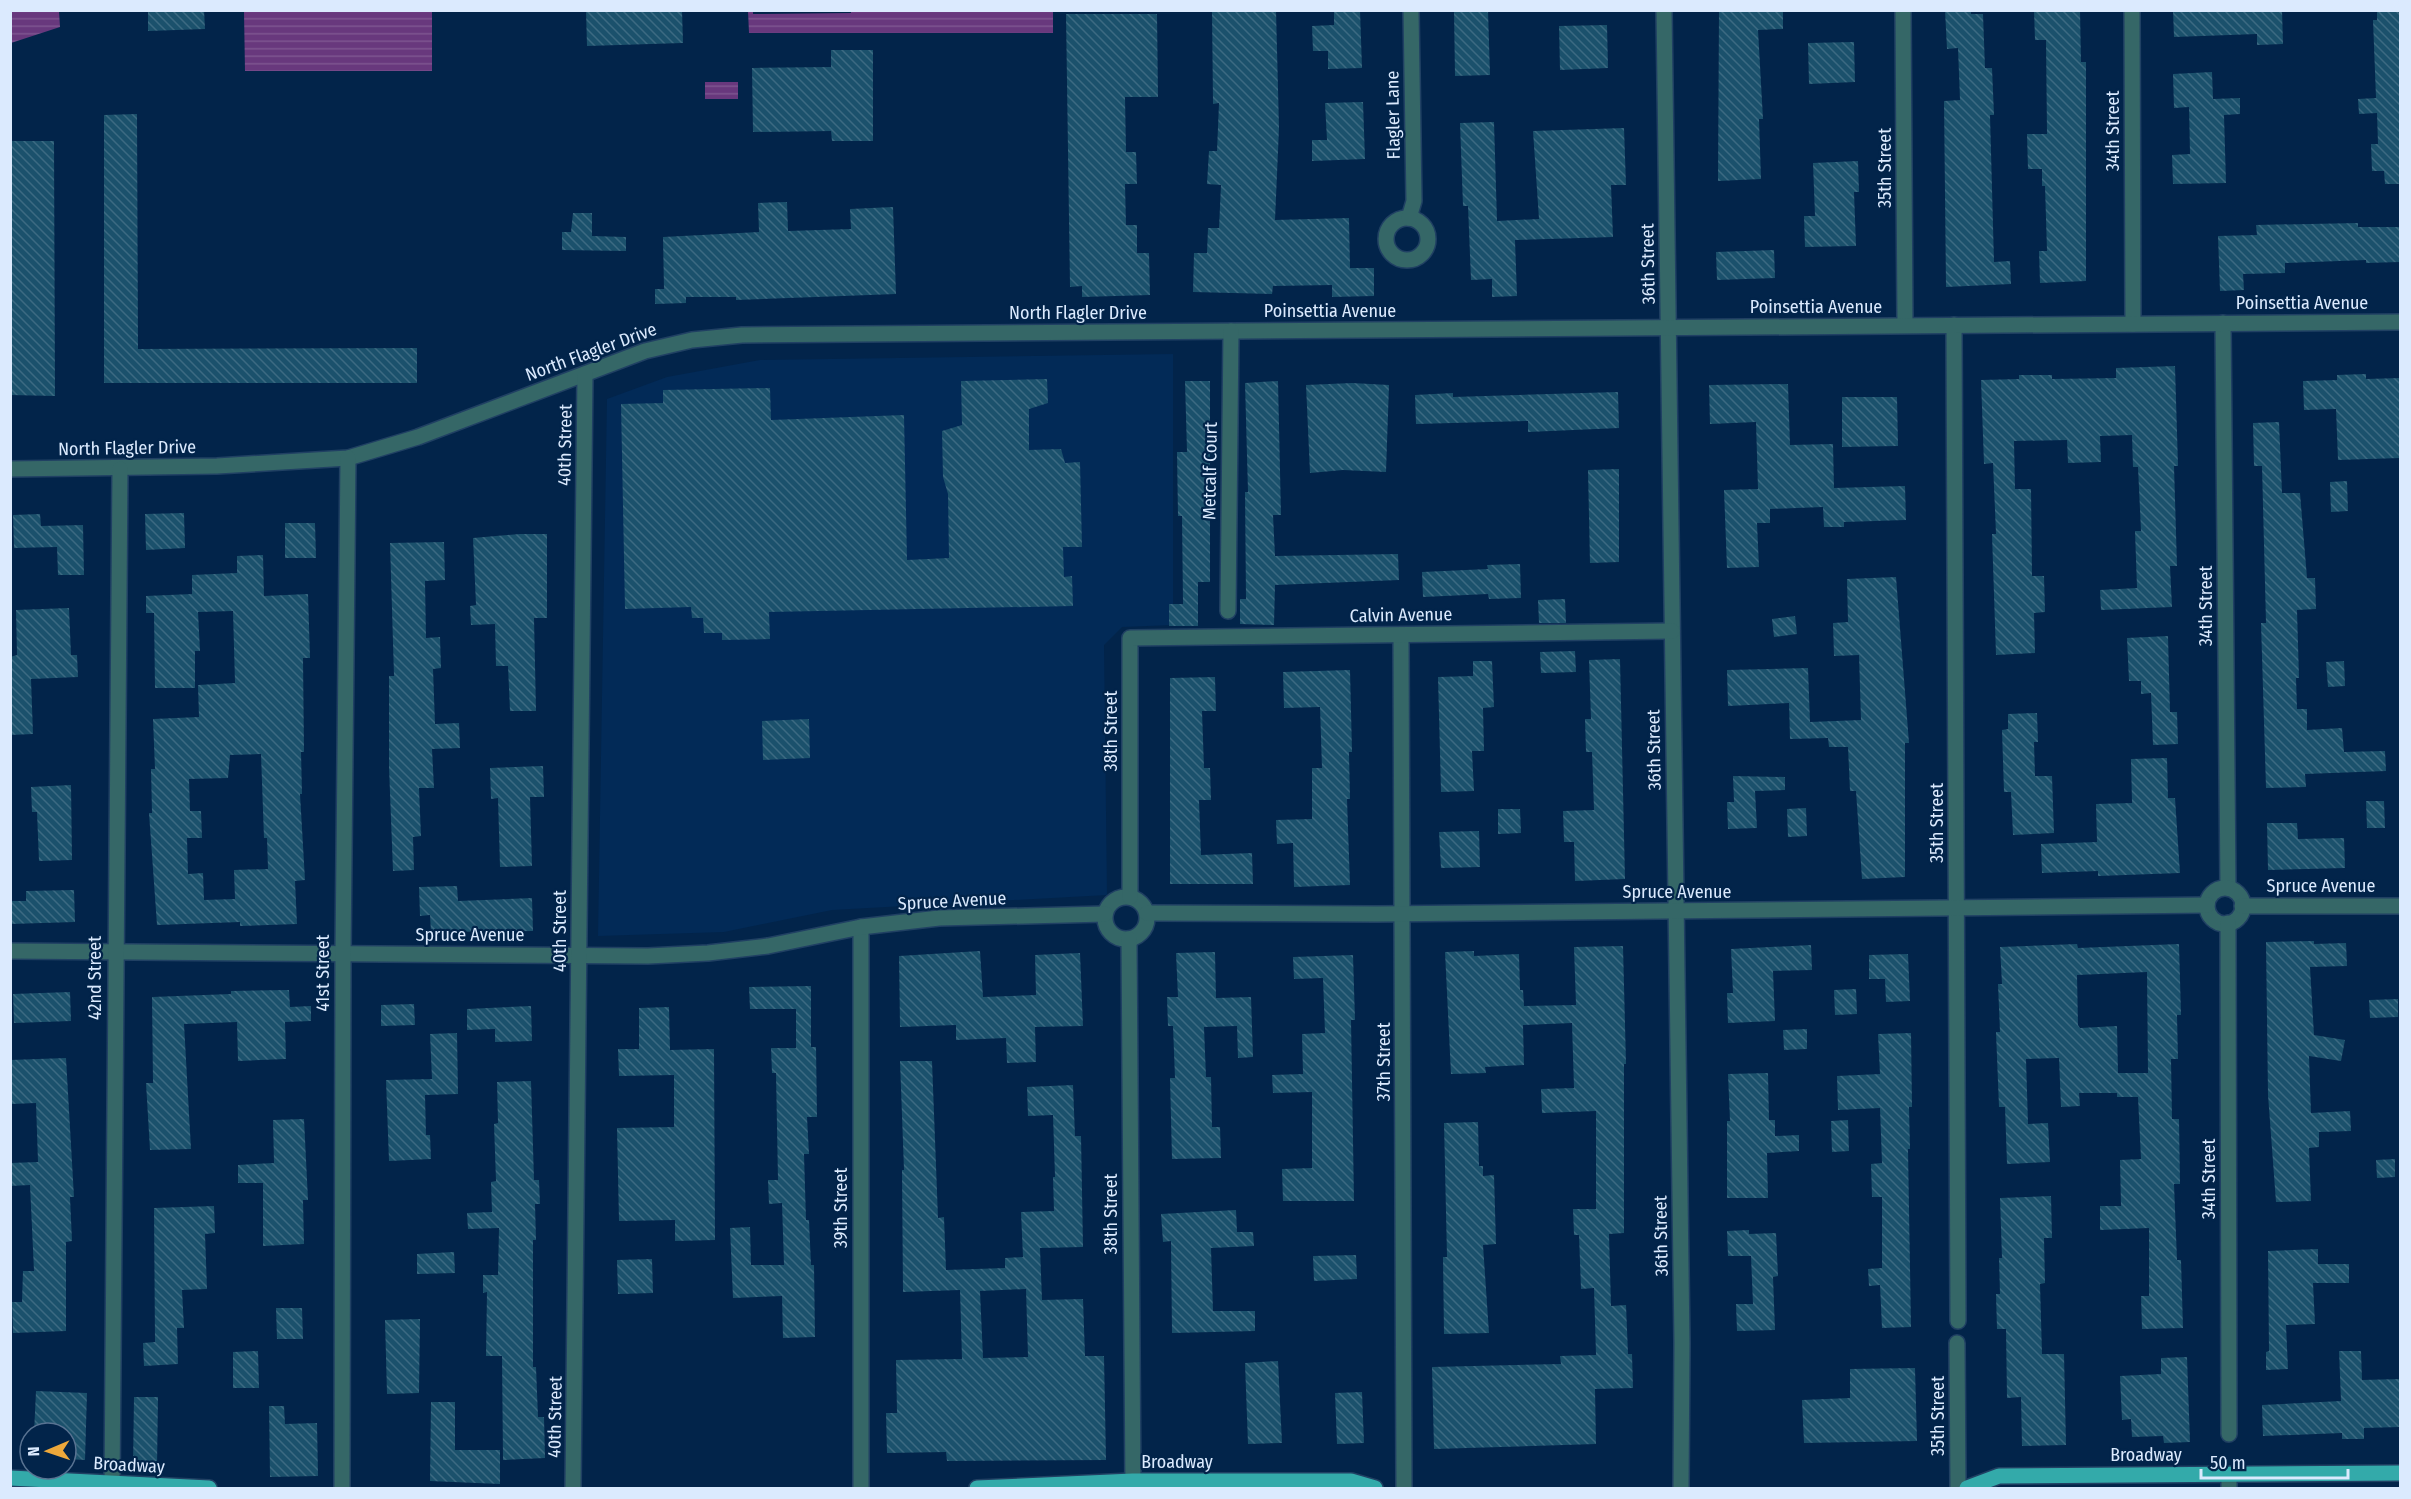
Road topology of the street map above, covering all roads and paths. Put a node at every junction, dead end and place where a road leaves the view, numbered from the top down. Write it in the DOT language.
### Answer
graph roads {
  1 [pos="1411,10"];
  2 [pos="1664,10"];
  3 [pos="1903,10"];
  4 [pos="2132,10"];
  5 [pos="1409,218"];
  6 [pos="2400,321"];
  7 [pos="2223,323"];
  8 [pos="2133,324"];
  9 [pos="1954,325"];
  10 [pos="1905,326"];
  11 [pos="1669,327"];
  12 [pos="1231,331"];
  13 [pos="585,374"];
  14 [pos="348,458"];
  15 [pos="10,469"];
  16 [pos="120,469"];
  17 [pos="1228,611"];
  18 [pos="1672,631"];
  19 [pos="1401,635"];
  20 [pos="1130,638"];
  21 [pos="2228,888"];
  22 [pos="1130,897"];
  23 [pos="2207,905"];
  24 [pos="2242,906"];
  25 [pos="2400,906"];
  26 [pos="1958,909"];
  27 [pos="1675,912"];
  28 [pos="1147,913"];
  29 [pos="1105,914"];
  30 [pos="1403,914"];
  31 [pos="2228,923"];
  32 [pos="861,927"];
  33 [pos="1129,939"];
  34 [pos="10,951"];
  35 [pos="114,952"];
  36 [pos="343,954"];
  37 [pos="579,956"];
  38 [pos="1958,1321"];
  39 [pos="1957,1343"];
  40 [pos="2229,1434"];
  41 [pos="2400,1473"];
  42 [pos="10,1479"];
  43 [pos="2229,1481"];
  44 [pos="1133,1485"];
  45 [pos="112,1486"];
  46 [pos="209,1488"];
  47 [pos="342,1488"];
  48 [pos="573,1488"];
  49 [pos="861,1488"];
  50 [pos="977,1488"];
  51 [pos="1375,1488"];
  52 [pos="1404,1488"];
  53 [pos="1681,1488"];
  54 [pos="1958,1488"];
  55 [pos="1967,1488"];
  1 -- 5 [label="street, Flagler Lane"];
  2 -- 11 [label="street, 36th Street"];
  3 -- 10 [label="street, 35th Street"];
  4 -- 8 [label="street, 34th Street"];
  6 -- 7 [label="street, Poinsettia Avenue"];
  7 -- 8 [label="street, Poinsettia Avenue"];
  7 -- 21 [label="street, 34th Street"];
  8 -- 9 [label="street, Poinsettia Avenue"];
  9 -- 10 [label="street, Poinsettia Avenue"];
  9 -- 26 [label="street, 35th Street"];
  10 -- 11 [label="street, Poinsettia Avenue"];
  11 -- 12 [label="street, Poinsettia Avenue"];
  11 -- 18 [label="street, 36th Street"];
  12 -- 13 [label="street, North Flagler Drive"];
  12 -- 17 [label="street, Metcalf Court"];
  13 -- 14 [label="street, North Flagler Drive"];
  13 -- 37 [label="street, 40th Street"];
  14 -- 16 [label="street, North Flagler Drive"];
  14 -- 36 [label="street, 41st Street"];
  15 -- 16 [label="street, North Flagler Drive"];
  16 -- 35 [label="street, 42nd Street"];
  18 -- 19 [label="street, Calvin Avenue"];
  18 -- 27 [label="street, 36th Street"];
  19 -- 20 [label="street, Calvin Avenue"];
  19 -- 30 [label="street, 37th Street"];
  20 -- 22 [label="street, 38th Street"];
  21 -- 23 [label="street"];
  21 -- 24 [label="street"];
  22 -- 28 [label="street"];
  22 -- 29 [label="street"];
  23 -- 26 [label="street, Spruce Avenue"];
  23 -- 31 [label="street"];
  24 -- 25 [label="street, Spruce Avenue"];
  24 -- 31 [label="street"];
  26 -- 27 [label="street, Spruce Avenue"];
  26 -- 38 [label="street, 35th Street"];
  27 -- 30 [label="street, Spruce Avenue"];
  27 -- 53 [label="street, 36th Street"];
  28 -- 30 [label="street, Spruce Avenue"];
  28 -- 33 [label="street"];
  29 -- 32 [label="street, Spruce Avenue"];
  29 -- 33 [label="street"];
  30 -- 52 [label="street, 37th Street"];
  31 -- 40 [label="street, 34th Street"];
  32 -- 37 [label="street, Spruce Avenue"];
  32 -- 49 [label="street, 39th Street"];
  33 -- 44 [label="street, 38th Street"];
  34 -- 35 [label="street, Spruce Avenue"];
  35 -- 36 [label="street, Spruce Avenue"];
  35 -- 45 [label="street, 42nd Street"];
  36 -- 37 [label="street, Spruce Avenue"];
  36 -- 47 [label="street, 41st Street"];
  37 -- 48 [label="street, 40th Street"];
  39 -- 54 [label="street, 35th Street"];
  41 -- 43 [label="main road, Broadway"];
  42 -- 45 [label="main road, Broadway"];
  43 -- 55 [label="main road, Broadway"];
  44 -- 50 [label="main road, Broadway"];
  44 -- 51 [label="main road, Broadway"];
  45 -- 46 [label="main road, Broadway"];
}
